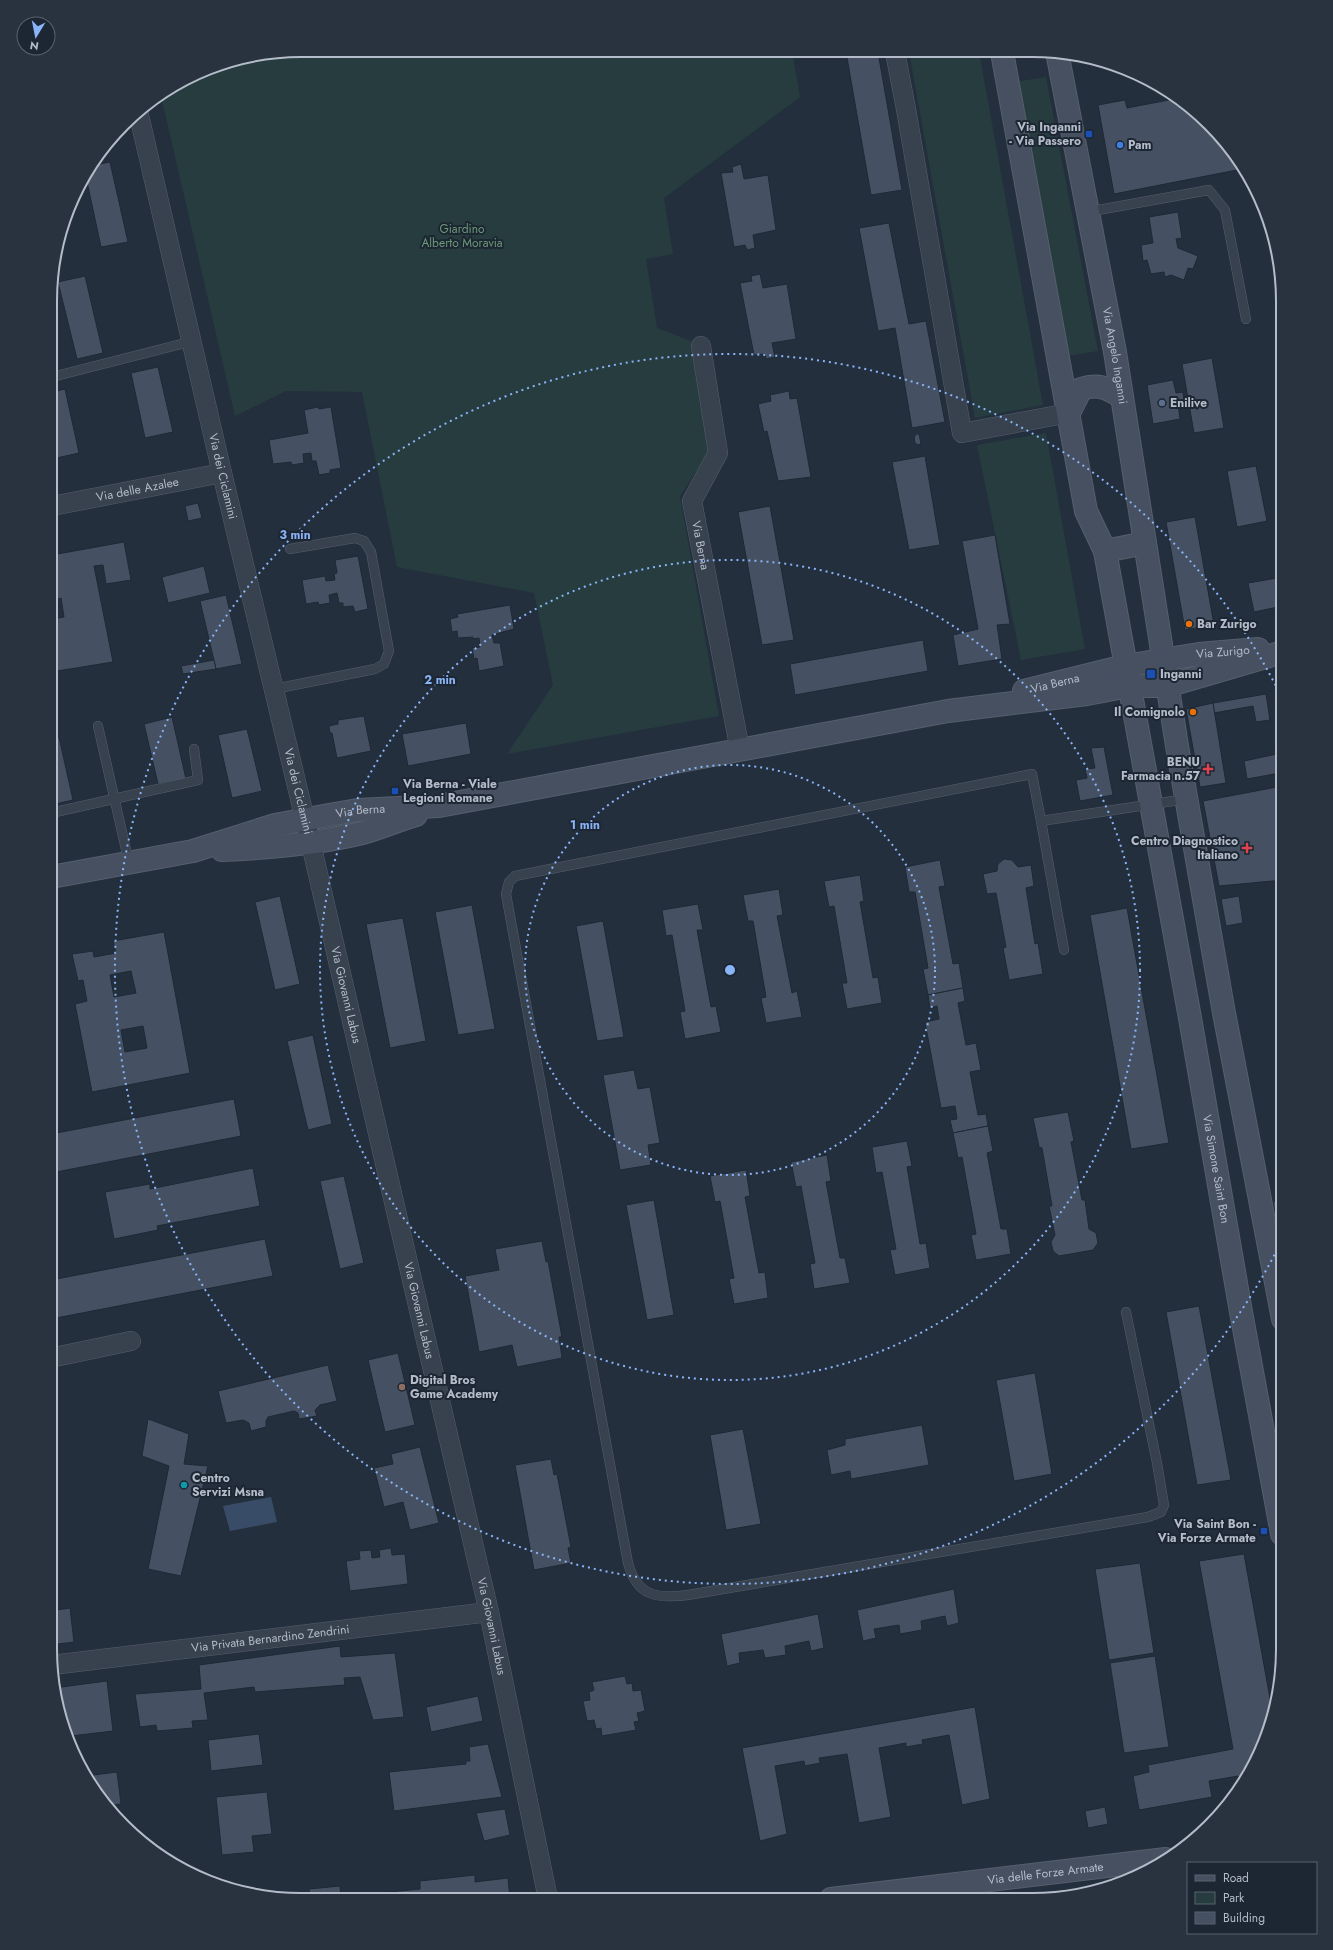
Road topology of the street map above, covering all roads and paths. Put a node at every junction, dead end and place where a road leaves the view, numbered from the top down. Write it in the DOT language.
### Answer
graph roads {
  1 [pos="896,57"];
  2 [pos="1003,57"];
  3 [pos="1058,59"];
  4 [pos="140,118"];
  5 [pos="1087,212"];
  6 [pos="1246,319"];
  7 [pos="193,341"];
  8 [pos="701,346"];
  9 [pos="1115,352"];
  10 [pos="1060,359"];
  11 [pos="57,376"];
  12 [pos="1122,397"];
  13 [pos="1069,413"];
  14 [pos="222,473"];
  15 [pos="57,505"];
  16 [pos="1145,544"];
  17 [pos="290,550"];
  18 [pos="1105,551"];
  19 [pos="1276,648"];
  20 [pos="1276,654"];
  21 [pos="1164,661"];
  22 [pos="1127,676"];
  23 [pos="1167,686"];
  24 [pos="274,689"];
  25 [pos="98,726"];
  26 [pos="194,749"];
  27 [pos="740,750"];
  28 [pos="115,799"];
  29 [pos="1186,799"];
  30 [pos="1151,804"];
  31 [pos="439,806"];
  32 [pos="57,812"];
  33 [pos="306,820"];
  34 [pos="1041,821"];
  35 [pos="311,842"];
  36 [pos="193,851"];
  37 [pos="129,863"];
  38 [pos="57,876"];
  39 [pos="1064,950"];
  40 [pos="1224,1013"];
  41 [pos="1190,1018"];
  42 [pos="1276,1283"];
  43 [pos="1126,1312"];
  44 [pos="131,1341"];
  45 [pos="57,1357"];
  46 [pos="1276,1502"];
  47 [pos="489,1612"];
  48 [pos="58,1664"];
  49 [pos="1153,1861"];
  50 [pos="547,1893"];
  51 [pos="881,1893"];
  1 -- 13 [label="street"];
  2 -- 10 [label="street"];
  3 -- 5 [label="street, Via Angelo Inganni"];
  4 -- 7 [label="street, Via dei Ciclamini"];
  5 -- 6 [label="lane"];
  5 -- 9 [label="street, Via Angelo Inganni"];
  7 -- 11 [label="lane"];
  7 -- 14 [label="street, Via dei Ciclamini"];
  8 -- 27 [label="street, Via Berna"];
  9 -- 10 [label="street"];
  9 -- 12 [label="street, Via Angelo Inganni"];
  10 -- 13 [label="street"];
  12 -- 13 [label="street"];
  12 -- 16 [label="street, Via Angelo Inganni"];
  13 -- 18 [label="street"];
  14 -- 15 [label="street, Via delle Azalee"];
  14 -- 24 [label="street, Via dei Ciclamini"];
  16 -- 18 [label="street"];
  16 -- 21 [label="street, Via Angelo Inganni"];
  17 -- 24 [label="lane"];
  18 -- 22 [label="street"];
  19 -- 21 [label="street, Via Zurigo"];
  20 -- 23 [label="street, Via Zurigo"];
  21 -- 22 [label="street, Via Berna"];
  21 -- 23 [label="street"];
  22 -- 23 [label="street, Via Berna"];
  22 -- 27 [label="street, Via Berna"];
  22 -- 30 [label="street, Via Simone Saint Bon"];
  23 -- 29 [label="street"];
  24 -- 33 [label="street, Via dei Ciclamini"];
  25 -- 28 [label="lane"];
  26 -- 28 [label="lane"];
  27 -- 31 [label="street, Via Berna"];
  28 -- 32 [label="lane"];
  28 -- 37 [label="lane"];
  29 -- 30 [label="lane"];
  29 -- 40 [label="street"];
  30 -- 34 [label="lane"];
  30 -- 41 [label="street, Via Simone Saint Bon"];
  31 -- 33 [label="street, Via Berna"];
  31 -- 35 [label="street, Via Berna"];
  33 -- 35 [label="street, Via dei Ciclamini"];
  33 -- 36 [label="street, Via Berna"];
  34 -- 39 [label="lane"];
  34 -- 43 [label="lane"];
  35 -- 36 [label="street, Via Berna"];
  35 -- 47 [label="street, Via Giovanni Labus"];
  36 -- 37 [label="street"];
  37 -- 38 [label="street"];
  40 -- 41 [label="street"];
  40 -- 42 [label="street"];
  41 -- 46 [label="street, Via Simone Saint Bon"];
  44 -- 45 [label="street"];
  47 -- 48 [label="street, Via Privata Bernardino Zendrini"];
  47 -- 50 [label="street, Via Giovanni Labus"];
  49 -- 51 [label="street, Via delle Forze Armate"];
}
